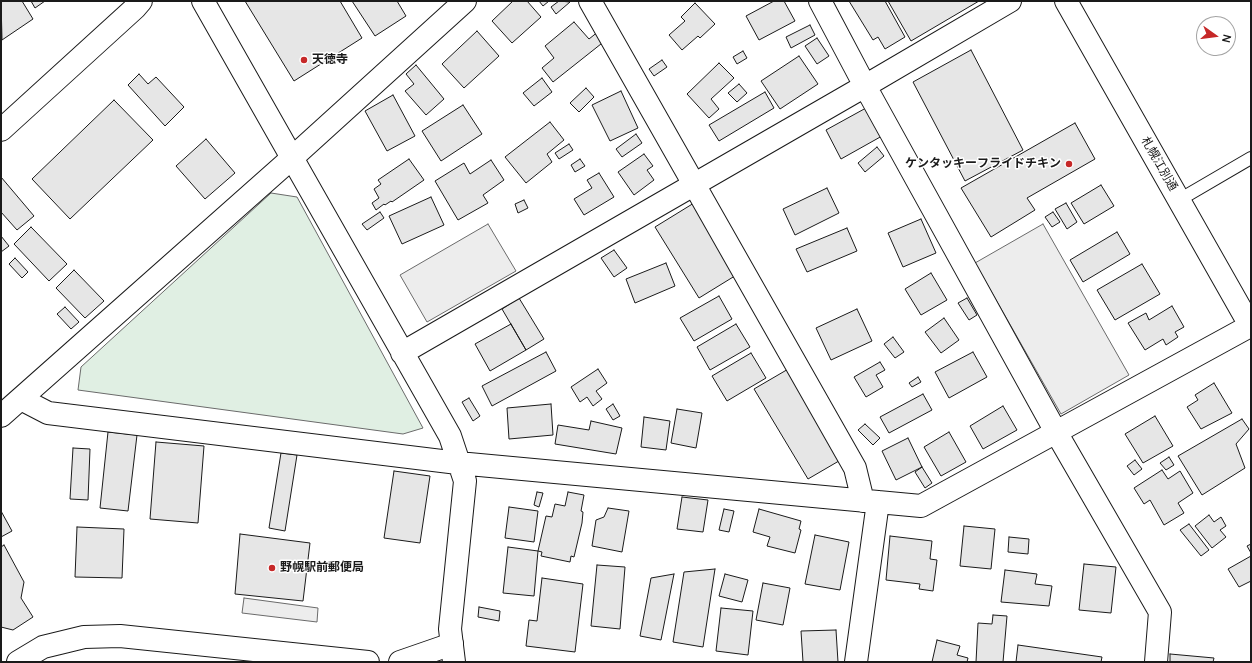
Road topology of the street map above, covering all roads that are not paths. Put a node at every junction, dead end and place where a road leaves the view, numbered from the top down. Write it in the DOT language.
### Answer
graph roads {
  1 [pos="141,1"];
  2 [pos="203,1"];
  3 [pos="465,1"];
  4 [pos="590,1"];
  5 [pos="820,1"];
  6 [pos="1010,1"];
  7 [pos="1066,1"];
  8 [pos="865,86"];
  9 [pos="1,130"];
  10 [pos="292,158"];
  11 [pos="1251,158"];
  12 [pos="695,184"];
  13 [pos="1179,200"];
  14 [pos="1251,327"];
  15 [pos="402,353"];
  16 [pos="21,399"];
  17 [pos="1,416"];
  18 [pos="1056,432"];
  19 [pos="458,463"];
  20 [pos="870,502"];
  21 [pos="453,653"];
  22 [pos="18,662"];
  23 [pos="368,662"];
  24 [pos="400,662"];
  25 [pos="856,662"];
  26 [pos="1156,662"];
  1 -- 9 [label="main road"];
  2 -- 10 [label="main road"];
  3 -- 10 [label="main road"];
  4 -- 12 [label="main road"];
  5 -- 8 [label="main road"];
  6 -- 8 [label="main road"];
  7 -- 13 [label="main road, 札幌江別通"];
  8 -- 12 [label="main road"];
  8 -- 18 [label="main road"];
  10 -- 15 [label="main road"];
  10 -- 16 [label="main road"];
  11 -- 13 [label="lane"];
  12 -- 15 [label="main road"];
  12 -- 20 [label="main road"];
  13 -- 14 [label="main road, 札幌江別通"];
  14 -- 18 [label="main road"];
  15 -- 19 [label="main road"];
  16 -- 17 [label="main road"];
  16 -- 19 [label="main road"];
  18 -- 20 [label="main road"];
  18 -- 26 [label="main road"];
  19 -- 20 [label="main road"];
  19 -- 21 [label="main road"];
  20 -- 25 [label="main road"];
  21 -- 24 [label="main road"];
  22 -- 23 [label="main road"];
}
